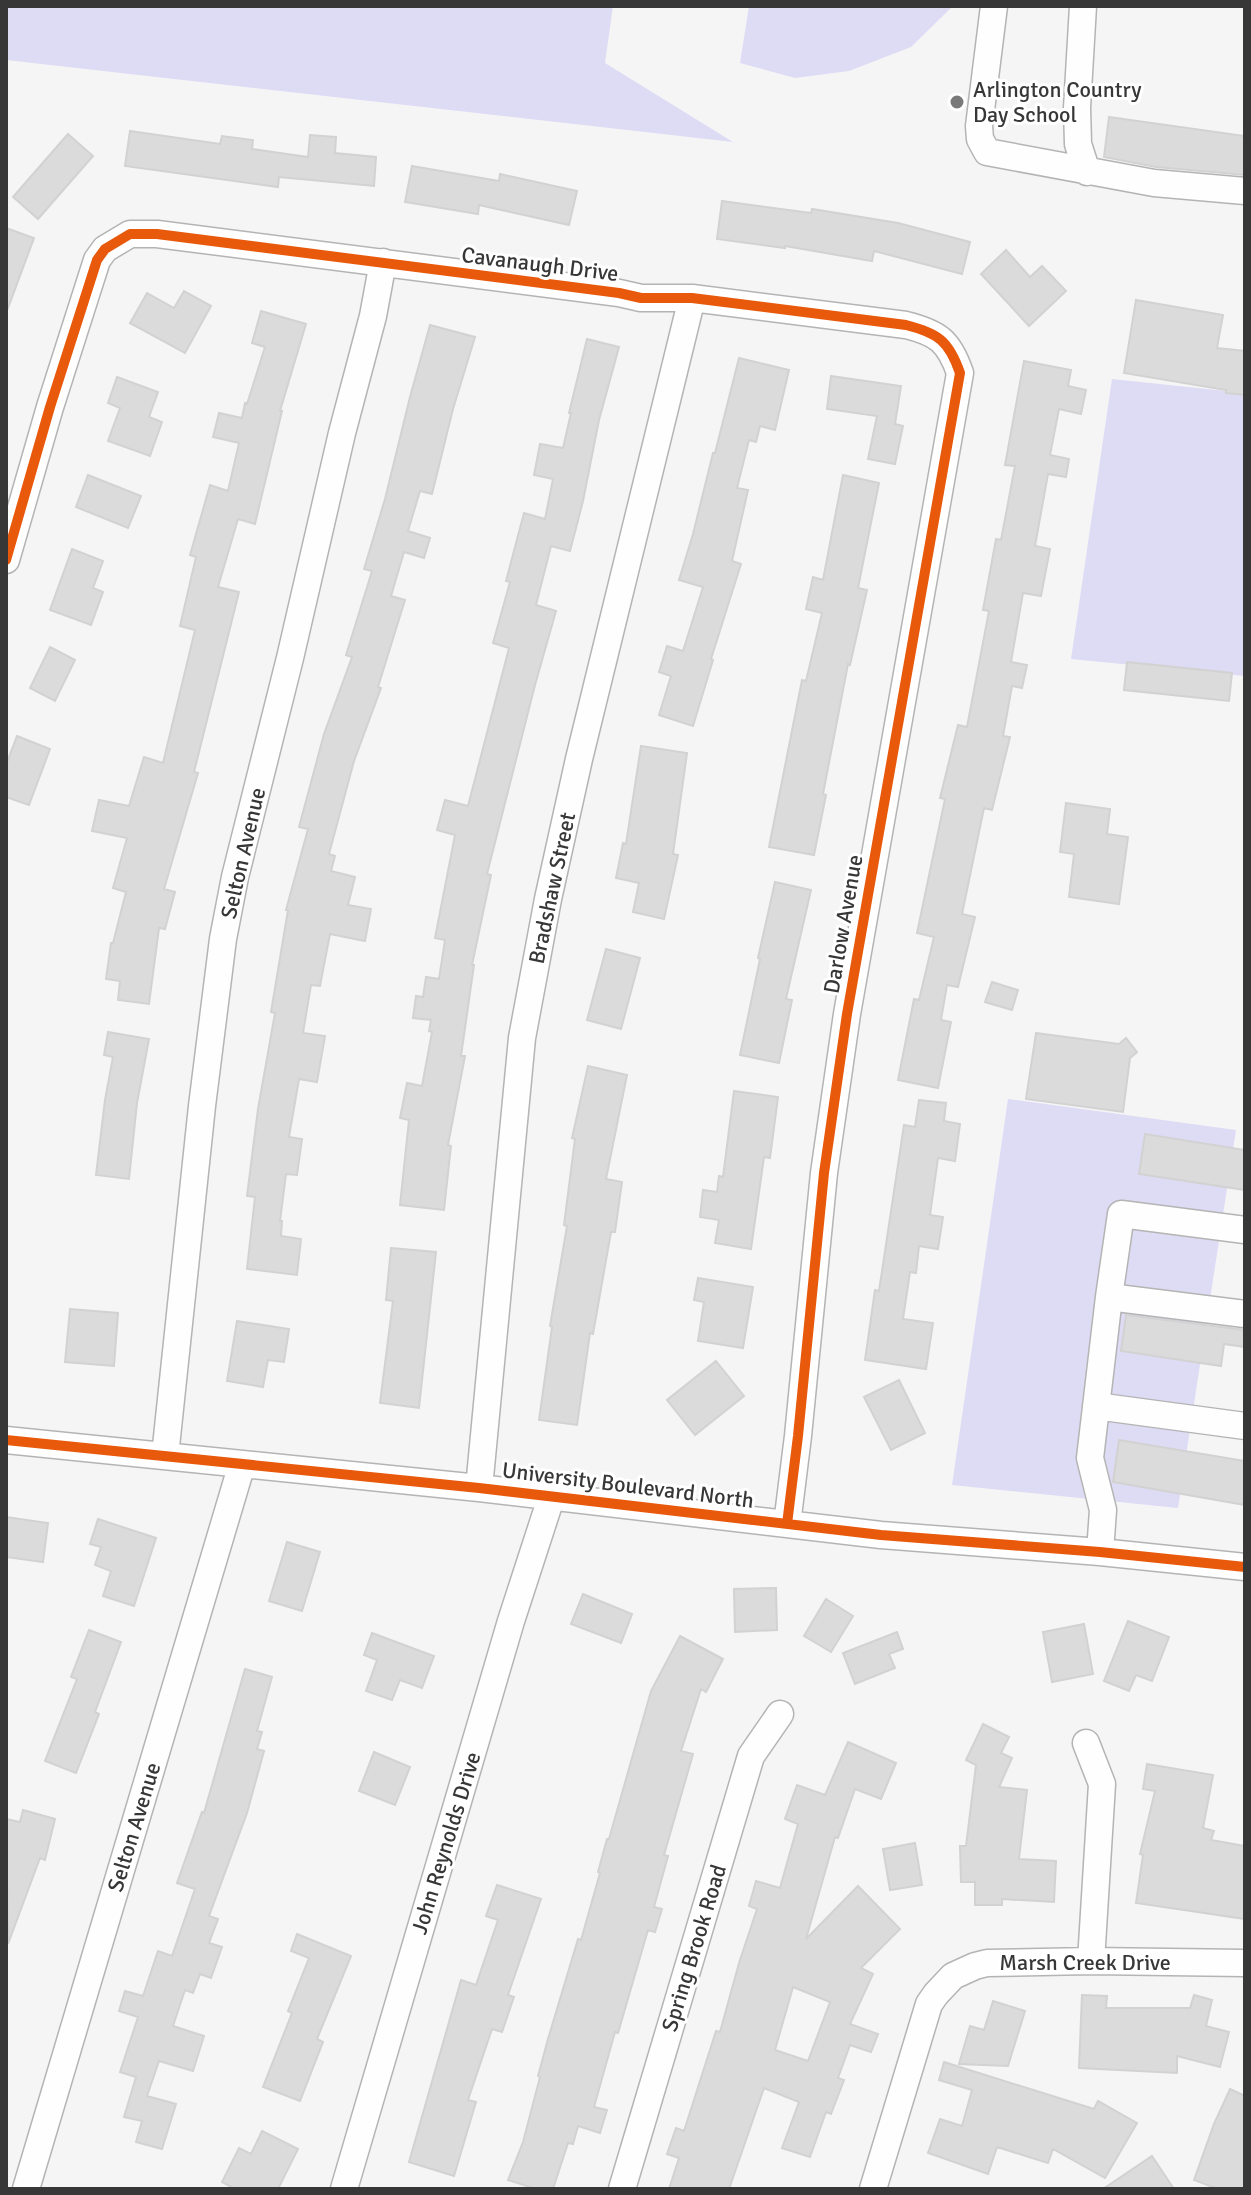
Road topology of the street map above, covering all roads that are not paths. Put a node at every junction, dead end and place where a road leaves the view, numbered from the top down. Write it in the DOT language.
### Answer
graph roads {
  1 [pos="994,6"];
  2 [pos="1083,6"];
  3 [pos="1087,172"];
  4 [pos="1245,191"];
  5 [pos="383,262"];
  6 [pos="692,298"];
  7 [pos="943,340"];
  8 [pos="6,560"];
  9 [pos="1245,1230"];
  10 [pos="1109,1297"];
  11 [pos="1245,1314"];
  12 [pos="1096,1406"];
  13 [pos="1245,1426"];
  14 [pos="6,1440"];
  15 [pos="165,1456"];
  16 [pos="242,1464"];
  17 [pos="479,1488"];
  18 [pos="551,1498"];
  19 [pos="787,1524"];
  20 [pos="1100,1552"];
  21 [pos="1245,1567"];
  22 [pos="780,1714"];
  23 [pos="1086,1743"];
  24 [pos="1091,1961"];
  25 [pos="1245,1963"];
  26 [pos="879,2188"];
  27 [pos="26,2189"];
  28 [pos="344,2189"];
  29 [pos="622,2189"];
  1 -- 3 [label="street"];
  2 -- 3 [label="street"];
  3 -- 4 [label="street"];
  5 -- 6 [label="street, Cavanaugh Drive"];
  5 -- 8 [label="street, Cavanaugh Drive"];
  5 -- 15 [label="street, Selton Avenue"];
  6 -- 7 [label="street, Cavanaugh Drive"];
  6 -- 17 [label="street, Bradshaw Street"];
  7 -- 19 [label="street, Darlow Avenue"];
  9 -- 10 [label="street"];
  10 -- 11 [label="street"];
  10 -- 12 [label="street"];
  12 -- 13 [label="street"];
  12 -- 20 [label="street"];
  14 -- 15 [label="street, University Boulevard North"];
  15 -- 16 [label="street, University Boulevard North"];
  16 -- 17 [label="street, University Boulevard North"];
  16 -- 27 [label="street, Selton Avenue"];
  17 -- 18 [label="street, University Boulevard North"];
  18 -- 19 [label="street, University Boulevard North"];
  18 -- 28 [label="street, John Reynolds Drive"];
  19 -- 20 [label="street, University Boulevard North"];
  20 -- 21 [label="street, University Boulevard North"];
  22 -- 29 [label="street, Spring Brook Road"];
  23 -- 24 [label="street"];
  24 -- 25 [label="street, Marsh Creek Drive"];
  24 -- 26 [label="street, Marsh Creek Drive"];
}
